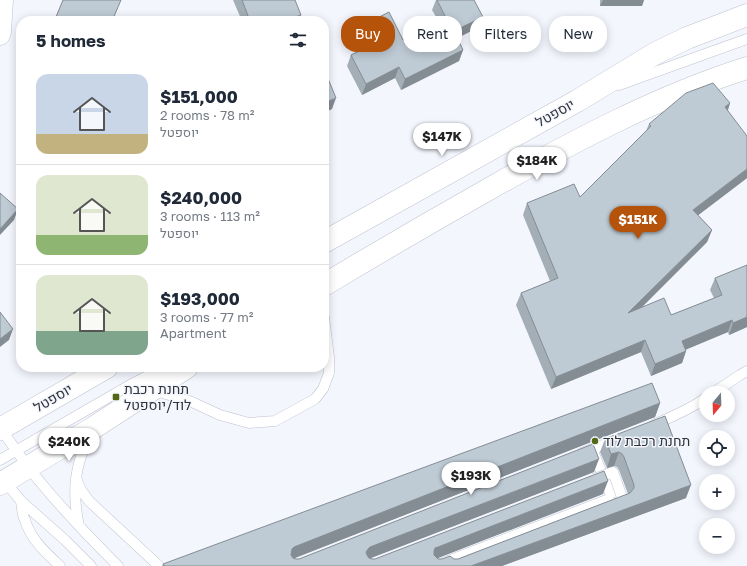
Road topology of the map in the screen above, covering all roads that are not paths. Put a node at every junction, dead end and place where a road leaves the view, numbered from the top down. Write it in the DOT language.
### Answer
graph roads {
  1 [pos="3,0"];
  2 [pos="747,15"];
  3 [pos="0,35"];
  4 [pos="747,39"];
  5 [pos="747,68"];
  6 [pos="577,101"];
  7 [pos="329,239"];
  8 [pos="329,282"];
  9 [pos="329,357"];
  10 [pos="747,371"];
  11 [pos="99,372"];
  12 [pos="156,372"];
  13 [pos="179,372"];
  14 [pos="329,372"];
  15 [pos="329,372"];
  16 [pos="724,386"];
  17 [pos="151,390"];
  18 [pos="699,402"];
  19 [pos="93,428"];
  20 [pos="647,428"];
  21 [pos="0,431"];
  22 [pos="626,436"];
  23 [pos="592,449"];
  24 [pos="570,458"];
  25 [pos="0,460"];
  26 [pos="10,470"];
  27 [pos="76,478"];
  28 [pos="583,484"];
  29 [pos="21,501"];
  30 [pos="79,526"];
  31 [pos="60,566"];
  32 [pos="91,566"];
  33 [pos="118,566"];
  34 [pos="159,566"];
  35 [pos="435,566"];
  36 [pos="450,566"];
  1 -- 3 [label="street"];
  2 -- 6 [label="main road, יוספטל"];
  4 -- 6 [label="lane"];
  5 -- 8 [label="main road"];
  6 -- 7 [label="main road, יוספטל"];
  9 -- 15 [label="lane"];
  10 -- 16 [label="lane"];
  11 -- 21 [label="main road, יוספטל"];
  12 -- 26 [label="lane"];
  13 -- 17 [label="main road"];
  14 -- 17 [label="lane"];
  17 -- 19 [label="main road"];
  18 -- 20 [label="lane"];
  19 -- 26 [label="main road"];
  19 -- 27 [label="lane"];
  21 -- 26 [label="lane"];
  22 -- 23 [label="lane"];
  23 -- 24 [label="lane"];
  23 -- 35 [label="lane"];
  25 -- 26 [label="lane"];
  26 -- 29 [label="lane"];
  26 -- 30 [label="lane"];
  27 -- 30 [label="lane"];
  27 -- 34 [label="lane"];
  28 -- 36 [label="lane, bridge"];
  29 -- 31 [label="lane"];
  29 -- 32 [label="lane"];
  30 -- 33 [label="lane"];
}
